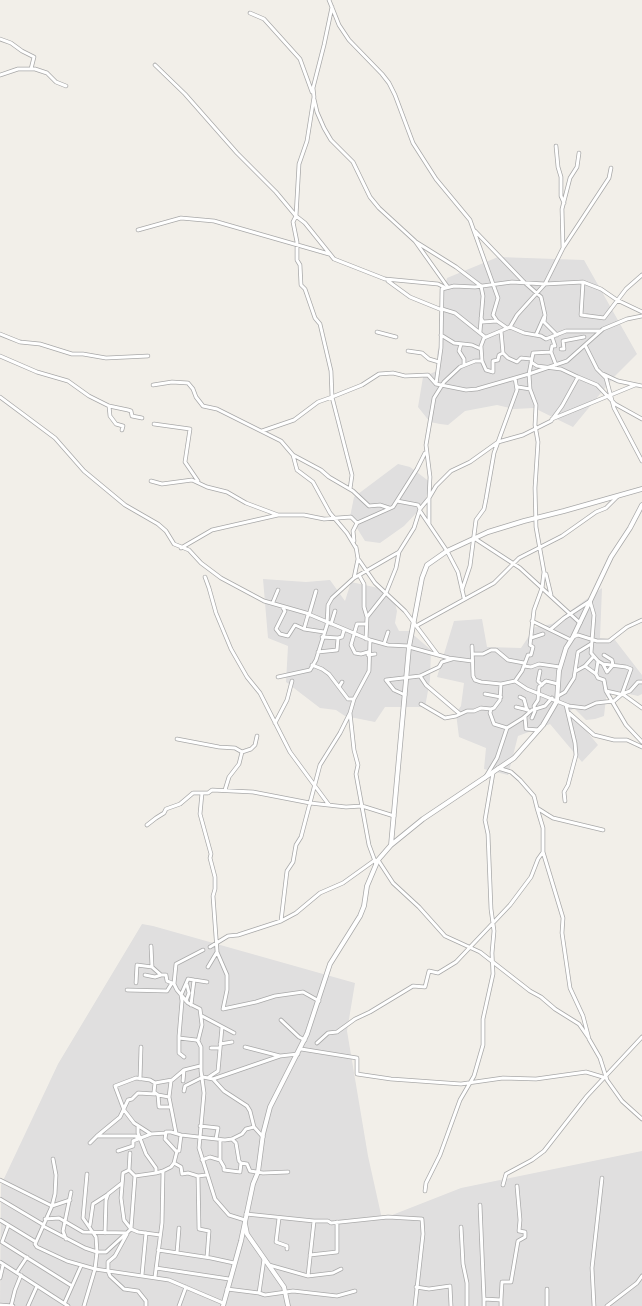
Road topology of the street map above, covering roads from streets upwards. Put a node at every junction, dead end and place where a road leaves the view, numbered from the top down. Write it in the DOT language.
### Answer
graph roads {
  1 [pos="329,0"];
  2 [pos="332,7"];
  3 [pos="250,13"];
  4 [pos="0,39"];
  5 [pos="155,65"];
  6 [pos="31,69"];
  7 [pos="0,75"];
  8 [pos="66,86"];
  9 [pos="314,97"];
  10 [pos="556,146"];
  11 [pos="579,153"];
  12 [pos="611,168"];
  13 [pos="564,203"];
  14 [pos="296,216"];
  15 [pos="138,230"];
  16 [pos="475,231"];
  17 [pos="415,241"];
  18 [pos="297,245"];
  19 [pos="563,248"];
  20 [pos="330,255"];
  21 [pos="642,275"];
  22 [pos="385,279"];
  23 [pos="524,282"];
  24 [pos="583,282"];
  25 [pos="546,284"];
  26 [pos="481,286"];
  27 [pos="494,286"];
  28 [pos="445,287"];
  29 [pos="537,294"];
  30 [pos="617,300"];
  31 [pos="442,309"];
  32 [pos="642,312"];
  33 [pos="545,315"];
  34 [pos="642,316"];
  35 [pos="481,318"];
  36 [pos="497,321"];
  37 [pos="508,327"];
  38 [pos="501,331"];
  39 [pos="582,331"];
  40 [pos="600,331"];
  41 [pos="377,332"];
  42 [pos="480,332"];
  43 [pos="0,334"];
  44 [pos="441,335"];
  45 [pos="536,335"];
  46 [pos="557,336"];
  47 [pos="584,336"];
  48 [pos="485,337"];
  49 [pos="552,337"];
  50 [pos="396,338"];
  51 [pos="461,344"];
  52 [pos="586,344"];
  53 [pos="481,349"];
  54 [pos="562,349"];
  55 [pos="408,351"];
  56 [pos="551,352"];
  57 [pos="503,353"];
  58 [pos="0,356"];
  59 [pos="148,356"];
  60 [pos="482,361"];
  61 [pos="531,361"];
  62 [pos="439,362"];
  63 [pos="556,364"];
  64 [pos="464,365"];
  65 [pos="545,368"];
  66 [pos="602,373"];
  67 [pos="529,374"];
  68 [pos="578,377"];
  69 [pos="515,378"];
  70 [pos="436,384"];
  71 [pos="153,385"];
  72 [pos="444,385"];
  73 [pos="635,385"];
  74 [pos="642,386"];
  75 [pos="518,387"];
  76 [pos="530,389"];
  77 [pos="610,396"];
  78 [pos="0,397"];
  79 [pos="332,397"];
  80 [pos="612,401"];
  81 [pos="109,406"];
  82 [pos="142,418"];
  83 [pos="552,419"];
  84 [pos="642,419"];
  85 [pos="154,424"];
  86 [pos="535,429"];
  87 [pos="122,430"];
  88 [pos="262,431"];
  89 [pos="498,442"];
  90 [pos="426,450"];
  91 [pos="293,455"];
  92 [pos="642,461"];
  93 [pos="151,481"];
  94 [pos="199,482"];
  95 [pos="350,489"];
  96 [pos="642,489"];
  97 [pos="618,496"];
  98 [pos="429,498"];
  99 [pos="396,501"];
  100 [pos="642,505"];
  101 [pos="389,508"];
  102 [pos="420,510"];
  103 [pos="278,515"];
  104 [pos="334,517"];
  105 [pos="536,518"];
  106 [pos="357,523"];
  107 [pos="429,524"];
  108 [pos="474,538"];
  109 [pos="181,548"];
  110 [pos="356,548"];
  111 [pos="540,548"];
  112 [pos="447,551"];
  113 [pos="399,552"];
  114 [pos="358,559"];
  115 [pos="514,564"];
  116 [pos="544,566"];
  117 [pos="365,571"];
  118 [pos="359,575"];
  119 [pos="204,577"];
  120 [pos="354,578"];
  121 [pos="542,588"];
  122 [pos="278,590"];
  123 [pos="462,590"];
  124 [pos="316,591"];
  125 [pos="386,593"];
  126 [pos="551,595"];
  127 [pos="464,598"];
  128 [pos="590,601"];
  129 [pos="273,602"];
  130 [pos="283,608"];
  131 [pos="335,611"];
  132 [pos="309,615"];
  133 [pos="571,615"];
  134 [pos="367,618"];
  135 [pos="642,620"];
  136 [pos="532,622"];
  137 [pos="329,623"];
  138 [pos="580,623"];
  139 [pos="366,624"];
  140 [pos="415,624"];
  141 [pos="304,629"];
  142 [pos="551,629"];
  143 [pos="344,630"];
  144 [pos="324,632"];
  145 [pos="388,632"];
  146 [pos="354,633"];
  147 [pos="543,634"];
  148 [pos="322,637"];
  149 [pos="338,638"];
  150 [pos="531,638"];
  151 [pos="572,638"];
  152 [pos="368,640"];
  153 [pos="591,642"];
  154 [pos="384,644"];
  155 [pos="472,646"];
  156 [pos="409,647"];
  157 [pos="318,652"];
  158 [pos="368,653"];
  159 [pos="376,654"];
  160 [pos="473,654"];
  161 [pos="438,655"];
  162 [pos="604,655"];
  163 [pos="593,657"];
  164 [pos="452,659"];
  165 [pos="472,661"];
  166 [pos="598,661"];
  167 [pos="524,664"];
  168 [pos="603,664"];
  169 [pos="312,665"];
  170 [pos="613,665"];
  171 [pos="585,666"];
  172 [pos="560,667"];
  173 [pos="540,671"];
  174 [pos="576,671"];
  175 [pos="596,674"];
  176 [pos="407,676"];
  177 [pos="420,676"];
  178 [pos="278,677"];
  179 [pos="292,681"];
  180 [pos="515,681"];
  181 [pos="342,682"];
  182 [pos="642,682"];
  183 [pos="501,684"];
  184 [pos="558,684"];
  185 [pos="542,685"];
  186 [pos="339,687"];
  187 [pos="606,691"];
  188 [pos="538,693"];
  189 [pos="485,694"];
  190 [pos="622,694"];
  191 [pos="405,695"];
  192 [pos="501,697"];
  193 [pos="520,697"];
  194 [pos="552,698"];
  195 [pos="557,699"];
  196 [pos="354,700"];
  197 [pos="614,701"];
  198 [pos="421,704"];
  199 [pos="566,706"];
  200 [pos="516,707"];
  201 [pos="642,708"];
  202 [pos="491,709"];
  203 [pos="534,709"];
  204 [pos="528,711"];
  205 [pos="568,712"];
  206 [pos="350,713"];
  207 [pos="460,714"];
  208 [pos="525,715"];
  209 [pos="532,718"];
  210 [pos="275,723"];
  211 [pos="507,728"];
  212 [pos="539,730"];
  213 [pos="257,736"];
  214 [pos="177,740"];
  215 [pos="642,742"];
  216 [pos="642,747"];
  217 [pos="242,752"];
  218 [pos="498,768"];
  219 [pos="492,773"];
  220 [pos="485,778"];
  221 [pos="314,785"];
  222 [pos="225,790"];
  223 [pos="202,793"];
  224 [pos="565,801"];
  225 [pos="311,803"];
  226 [pos="329,805"];
  227 [pos="362,806"];
  228 [pos="538,808"];
  229 [pos="394,816"];
  230 [pos="147,826"];
  231 [pos="603,830"];
  232 [pos="391,845"];
  233 [pos="543,852"];
  234 [pos="376,861"];
  235 [pos="280,921"];
  236 [pos="494,923"];
  237 [pos="216,942"];
  238 [pos="151,946"];
  239 [pos="210,947"];
  240 [pos="470,947"];
  241 [pos="203,950"];
  242 [pos="217,952"];
  243 [pos="493,962"];
  244 [pos="152,967"];
  245 [pos="208,967"];
  246 [pos="145,975"];
  247 [pos="160,975"];
  248 [pos="194,980"];
  249 [pos="207,982"];
  250 [pos="136,983"];
  251 [pos="173,984"];
  252 [pos="187,985"];
  253 [pos="127,990"];
  254 [pos="181,995"];
  255 [pos="186,1001"];
  256 [pos="319,1001"];
  257 [pos="191,1005"];
  258 [pos="202,1015"];
  259 [pos="281,1020"];
  260 [pos="222,1027"];
  261 [pos="234,1032"];
  262 [pos="642,1037"];
  263 [pos="179,1038"];
  264 [pos="590,1038"];
  265 [pos="305,1040"];
  266 [pos="198,1041"];
  267 [pos="232,1042"];
  268 [pos="317,1043"];
  269 [pos="206,1046"];
  270 [pos="219,1046"];
  271 [pos="141,1047"];
  272 [pos="201,1047"];
  273 [pos="245,1047"];
  274 [pos="211,1048"];
  275 [pos="301,1049"];
  276 [pos="298,1054"];
  277 [pos="280,1056"];
  278 [pos="184,1057"];
  279 [pos="200,1066"];
  280 [pos="184,1070"];
  281 [pos="208,1077"];
  282 [pos="140,1078"];
  283 [pos="202,1078"];
  284 [pos="606,1078"];
  285 [pos="213,1079"];
  286 [pos="172,1080"];
  287 [pos="183,1081"];
  288 [pos="471,1082"];
  289 [pos="155,1083"];
  290 [pos="184,1091"];
  291 [pos="155,1093"];
  292 [pos="169,1097"];
  293 [pos="170,1107"];
  294 [pos="123,1108"];
  295 [pos="642,1119"];
  296 [pos="200,1126"];
  297 [pos="138,1127"];
  298 [pos="254,1127"];
  299 [pos="166,1133"];
  300 [pos="176,1133"];
  301 [pos="151,1134"];
  302 [pos="182,1135"];
  303 [pos="97,1136"];
  304 [pos="199,1137"];
  305 [pos="263,1137"];
  306 [pos="139,1139"];
  307 [pos="218,1139"];
  308 [pos="232,1139"];
  309 [pos="90,1143"];
  310 [pos="118,1151"];
  311 [pos="177,1151"];
  312 [pos="130,1153"];
  313 [pos="53,1159"];
  314 [pos="202,1160"];
  315 [pos="220,1160"];
  316 [pos="174,1163"];
  317 [pos="241,1163"];
  318 [pos="129,1170"];
  319 [pos="163,1171"];
  320 [pos="156,1172"];
  321 [pos="258,1172"];
  322 [pos="288,1172"];
  323 [pos="87,1174"];
  324 [pos="206,1175"];
  325 [pos="135,1176"];
  326 [pos="198,1176"];
  327 [pos="602,1178"];
  328 [pos="0,1180"];
  329 [pos="122,1183"];
  330 [pos="503,1185"];
  331 [pos="517,1186"];
  332 [pos="425,1191"];
  333 [pos="71,1192"];
  334 [pos="109,1194"];
  335 [pos="0,1199"];
  336 [pos="70,1200"];
  337 [pos="480,1205"];
  338 [pos="52,1206"];
  339 [pos="246,1214"];
  340 [pos="45,1218"];
  341 [pos="279,1218"];
  342 [pos="0,1220"];
  343 [pos="245,1220"];
  344 [pos="314,1220"];
  345 [pos="66,1221"];
  346 [pos="337,1222"];
  347 [pos="43,1225"];
  348 [pos="90,1225"];
  349 [pos="8,1226"];
  350 [pos="461,1227"];
  351 [pos="179,1228"];
  352 [pos="131,1229"];
  353 [pos="92,1232"];
  354 [pos="105,1233"];
  355 [pos="127,1233"];
  356 [pos="146,1233"];
  357 [pos="160,1235"];
  358 [pos="66,1239"];
  359 [pos="36,1242"];
  360 [pos="287,1249"];
  361 [pos="158,1250"];
  362 [pos="97,1252"];
  363 [pos="177,1253"];
  364 [pos="310,1255"];
  365 [pos="27,1257"];
  366 [pos="207,1257"];
  367 [pos="264,1259"];
  368 [pos="0,1262"];
  369 [pos="234,1263"];
  370 [pos="4,1265"];
  371 [pos="267,1265"];
  372 [pos="81,1266"];
  373 [pos="156,1268"];
  374 [pos="95,1269"];
  375 [pos="341,1269"];
  376 [pos="108,1271"];
  377 [pos="17,1272"];
  378 [pos="21,1275"];
  379 [pos="142,1275"];
  380 [pos="308,1276"];
  381 [pos="642,1276"];
  382 [pos="155,1277"];
  383 [pos="0,1278"];
  384 [pos="229,1279"];
  385 [pos="36,1286"];
  386 [pos="72,1286"];
  387 [pos="186,1287"];
  388 [pos="227,1288"];
  389 [pos="416,1288"];
  390 [pos="547,1289"];
  391 [pos="355,1291"];
  392 [pos="286,1292"];
  393 [pos="259,1293"];
  394 [pos="484,1299"];
  395 [pos="501,1300"];
  396 [pos="65,1302"];
  397 [pos="0,1304"];
  398 [pos="223,1304"];
  399 [pos="12,1306"];
  400 [pos="28,1306"];
  401 [pos="68,1306"];
  402 [pos="84,1306"];
  403 [pos="146,1306"];
  404 [pos="179,1306"];
  405 [pos="288,1306"];
  406 [pos="415,1306"];
  407 [pos="451,1306"];
  408 [pos="468,1306"];
  409 [pos="484,1306"];
  410 [pos="501,1306"];
  411 [pos="547,1306"];
  412 [pos="594,1306"];
  413 [pos="607,1306"];
  1 -- 2 [label="street"];
  2 -- 9 [label="street"];
  2 -- 16 [label="street"];
  3 -- 9 [label="street"];
  4 -- 6 [label="street"];
  5 -- 14 [label="street"];
  6 -- 7 [label="street"];
  6 -- 8 [label="street"];
  9 -- 14 [label="street"];
  9 -- 17 [label="street"];
  10 -- 13 [label="street"];
  11 -- 13 [label="street"];
  12 -- 19 [label="street"];
  13 -- 19 [label="street"];
  14 -- 18 [label="street"];
  14 -- 20 [label="street"];
  15 -- 18 [label="street"];
  16 -- 23 [label="street"];
  16 -- 27 [label="street"];
  17 -- 26 [label="street"];
  17 -- 28 [label="street"];
  18 -- 20 [label="street"];
  18 -- 79 [label="street"];
  19 -- 25 [label="street"];
  20 -- 22 [label="street"];
  21 -- 30 [label="street"];
  22 -- 28 [label="street"];
  22 -- 31 [label="street"];
  23 -- 25 [label="street"];
  23 -- 27 [label="street"];
  23 -- 29 [label="street"];
  24 -- 25 [label="street"];
  24 -- 30 [label="street"];
  24 -- 30 [label="street"];
  25 -- 29 [label="street"];
  26 -- 27 [label="street"];
  26 -- 28 [label="street"];
  26 -- 35 [label="street"];
  27 -- 36 [label="street"];
  28 -- 31 [label="street"];
  29 -- 33 [label="street"];
  29 -- 37 [label="street"];
  30 -- 32 [label="street"];
  31 -- 42 [label="street"];
  31 -- 44 [label="street"];
  33 -- 45 [label="street"];
  33 -- 46 [label="street"];
  34 -- 40 [label="street"];
  35 -- 36 [label="street"];
  35 -- 42 [label="street"];
  36 -- 37 [label="street"];
  37 -- 38 [label="street"];
  37 -- 45 [label="street"];
  38 -- 48 [label="street"];
  38 -- 57 [label="street"];
  39 -- 40 [label="street"];
  39 -- 46 [label="street"];
  39 -- 47 [label="street"];
  40 -- 52 [label="street"];
  41 -- 50 [label="street"];
  42 -- 48 [label="street"];
  43 -- 59 [label="street"];
  44 -- 51 [label="street"];
  44 -- 62 [label="street"];
  45 -- 49 [label="street"];
  46 -- 49 [label="street"];
  47 -- 52 [label="street"];
  47 -- 54 [label="street"];
  48 -- 53 [label="street"];
  49 -- 56 [label="street"];
  51 -- 53 [label="street"];
  51 -- 64 [label="street"];
  52 -- 63 [label="street"];
  52 -- 66 [label="street"];
  53 -- 60 [label="street"];
  55 -- 62 [label="street"];
  56 -- 61 [label="street"];
  56 -- 63 [label="street"];
  57 -- 60 [label="street"];
  57 -- 61 [label="street"];
  58 -- 81 [label="street"];
  60 -- 64 [label="street"];
  61 -- 65 [label="street"];
  61 -- 67 [label="street"];
  62 -- 70 [label="street"];
  63 -- 65 [label="street"];
  64 -- 72 [label="street"];
  65 -- 67 [label="street"];
  65 -- 68 [label="street"];
  66 -- 73 [label="street"];
  66 -- 77 [label="street"];
  67 -- 69 [label="street"];
  67 -- 76 [label="street"];
  68 -- 77 [label="street"];
  68 -- 83 [label="street"];
  69 -- 72 [label="street"];
  69 -- 75 [label="street"];
  70 -- 72 [label="street"];
  70 -- 79 [label="street"];
  71 -- 88 [label="street"];
  72 -- 90 [label="street"];
  73 -- 74 [label="street"];
  73 -- 77 [label="street"];
  75 -- 76 [label="street"];
  75 -- 89 [label="street"];
  76 -- 86 [label="street"];
  77 -- 80 [label="street"];
  77 -- 83 [label="street"];
  78 -- 109 [label="street"];
  79 -- 88 [label="street"];
  79 -- 95 [label="street"];
  80 -- 84 [label="street"];
  80 -- 92 [label="street"];
  81 -- 82 [label="street"];
  81 -- 87 [label="street"];
  83 -- 86 [label="street"];
  85 -- 94 [label="street"];
  86 -- 89 [label="street"];
  86 -- 105 [label="street"];
  88 -- 91 [label="street"];
  89 -- 98 [label="street"];
  89 -- 108 [label="street"];
  90 -- 98 [label="street"];
  90 -- 99 [label="street"];
  91 -- 95 [label="street"];
  91 -- 104 [label="street"];
  93 -- 94 [label="street"];
  94 -- 103 [label="street"];
  95 -- 101 [label="street"];
  96 -- 97 [label="street"];
  97 -- 105 [label="street"];
  97 -- 111 [label="street"];
  98 -- 102 [label="street"];
  98 -- 107 [label="street"];
  99 -- 101 [label="street"];
  99 -- 102 [label="street"];
  100 -- 128 [label="street"];
  101 -- 106 [label="street"];
  102 -- 107 [label="street"];
  102 -- 113 [label="street"];
  103 -- 104 [label="street"];
  103 -- 109 [label="street"];
  104 -- 106 [label="street"];
  104 -- 110 [label="street"];
  105 -- 108 [label="street"];
  105 -- 111 [label="street"];
  106 -- 110 [label="street"];
  107 -- 112 [label="street"];
  108 -- 112 [label="street"];
  108 -- 115 [label="street"];
  108 -- 123 [label="street"];
  109 -- 129 [label="street"];
  110 -- 114 [label="street"];
  111 -- 115 [label="street"];
  111 -- 116 [label="street"];
  112 -- 123 [label="street"];
  112 -- 140 [label="street"];
  113 -- 117 [label="street"];
  113 -- 125 [label="street"];
  114 -- 117 [label="street"];
  114 -- 120 [label="street"];
  115 -- 121 [label="street"];
  115 -- 127 [label="street"];
  116 -- 121 [label="street"];
  116 -- 126 [label="street"];
  117 -- 118 [label="street"];
  117 -- 125 [label="street"];
  118 -- 120 [label="street"];
  118 -- 134 [label="street"];
  119 -- 210 [label="street"];
  120 -- 137 [label="street"];
  121 -- 126 [label="street"];
  121 -- 136 [label="street"];
  122 -- 129 [label="street"];
  123 -- 127 [label="street"];
  124 -- 132 [label="street"];
  125 -- 134 [label="street"];
  125 -- 140 [label="street"];
  126 -- 133 [label="street"];
  127 -- 140 [label="street"];
  128 -- 133 [label="street"];
  128 -- 138 [label="street"];
  128 -- 153 [label="street"];
  129 -- 130 [label="street"];
  130 -- 132 [label="street"];
  130 -- 141 [label="street"];
  131 -- 137 [label="street"];
  132 -- 137 [label="street"];
  132 -- 141 [label="street"];
  133 -- 138 [label="street"];
  133 -- 142 [label="street"];
  134 -- 139 [label="street"];
  135 -- 153 [label="street"];
  136 -- 142 [label="street"];
  136 -- 150 [label="street"];
  137 -- 143 [label="street"];
  137 -- 144 [label="street"];
  138 -- 151 [label="street"];
  139 -- 146 [label="street"];
  139 -- 152 [label="street"];
  140 -- 156 [label="street"];
  140 -- 161 [label="street"];
  141 -- 144 [label="street"];
  142 -- 151 [label="street"];
  143 -- 146 [label="street"];
  143 -- 149 [label="street"];
  144 -- 148 [label="street"];
  145 -- 154 [label="street"];
  146 -- 152 [label="street"];
  146 -- 158 [label="street"];
  147 -- 150 [label="street"];
  148 -- 149 [label="street"];
  148 -- 157 [label="street"];
  149 -- 157 [label="street"];
  150 -- 167 [label="street"];
  151 -- 153 [label="street"];
  151 -- 172 [label="street"];
  152 -- 154 [label="street"];
  152 -- 158 [label="street"];
  153 -- 163 [label="street"];
  153 -- 174 [label="street"];
  154 -- 156 [label="street"];
  155 -- 160 [label="street"];
  156 -- 161 [label="street"];
  156 -- 176 [label="street"];
  157 -- 169 [label="street"];
  158 -- 159 [label="street"];
  158 -- 196 [label="street"];
  160 -- 165 [label="street"];
  160 -- 167 [label="street"];
  161 -- 164 [label="street"];
  162 -- 170 [label="street"];
  163 -- 166 [label="street"];
  163 -- 171 [label="street"];
  164 -- 165 [label="street"];
  164 -- 177 [label="street"];
  165 -- 183 [label="street"];
  166 -- 168 [label="street"];
  166 -- 175 [label="street"];
  167 -- 172 [label="street"];
  167 -- 180 [label="street"];
  168 -- 170 [label="street"];
  168 -- 170 [label="street"];
  169 -- 178 [label="street"];
  169 -- 186 [label="street"];
  170 -- 190 [label="street"];
  171 -- 174 [label="street"];
  171 -- 175 [label="street"];
  172 -- 184 [label="street"];
  173 -- 185 [label="street"];
  174 -- 195 [label="street"];
  175 -- 187 [label="street"];
  176 -- 177 [label="street"];
  176 -- 191 [label="street"];
  176 -- 191 [label="street"];
  177 -- 207 [label="street"];
  179 -- 210 [label="street"];
  180 -- 183 [label="street"];
  180 -- 188 [label="street"];
  181 -- 186 [label="street"];
  182 -- 190 [label="street"];
  183 -- 192 [label="street"];
  184 -- 185 [label="street"];
  184 -- 195 [label="street"];
  185 -- 188 [label="street"];
  186 -- 196 [label="street"];
  187 -- 190 [label="street"];
  187 -- 197 [label="street"];
  188 -- 194 [label="street"];
  188 -- 203 [label="street"];
  189 -- 192 [label="street"];
  190 -- 197 [label="street"];
  190 -- 201 [label="street"];
  191 -- 229 [label="street"];
  192 -- 202 [label="street"];
  193 -- 204 [label="street"];
  194 -- 195 [label="street"];
  194 -- 203 [label="street"];
  195 -- 199 [label="street"];
  195 -- 212 [label="street"];
  196 -- 206 [label="street"];
  197 -- 199 [label="street"];
  197 -- 215 [label="street"];
  198 -- 207 [label="street"];
  199 -- 205 [label="street"];
  200 -- 204 [label="street"];
  202 -- 207 [label="street"];
  202 -- 211 [label="street"];
  203 -- 204 [label="street"];
  203 -- 209 [label="street"];
  204 -- 208 [label="street"];
  205 -- 216 [label="street"];
  205 -- 224 [label="street"];
  206 -- 221 [label="street"];
  206 -- 227 [label="street"];
  208 -- 211 [label="street"];
  208 -- 212 [label="street"];
  210 -- 221 [label="street"];
  211 -- 220 [label="street"];
  212 -- 218 [label="street"];
  213 -- 217 [label="street"];
  214 -- 217 [label="street"];
  217 -- 222 [label="street"];
  218 -- 219 [label="street"];
  218 -- 228 [label="street"];
  219 -- 220 [label="street"];
  219 -- 236 [label="street"];
  220 -- 232 [label="street"];
  221 -- 225 [label="street"];
  221 -- 226 [label="street"];
  222 -- 223 [label="street"];
  222 -- 225 [label="street"];
  223 -- 230 [label="street"];
  223 -- 237 [label="street"];
  225 -- 226 [label="street"];
  225 -- 235 [label="street"];
  226 -- 227 [label="street"];
  227 -- 229 [label="street"];
  227 -- 234 [label="street"];
  228 -- 231 [label="street"];
  228 -- 233 [label="street"];
  229 -- 232 [label="street"];
  232 -- 234 [label="street"];
  233 -- 236 [label="street"];
  233 -- 264 [label="street"];
  234 -- 235 [label="street"];
  234 -- 240 [label="street"];
  234 -- 256 [label="street"];
  235 -- 237 [label="street"];
  236 -- 240 [label="street"];
  236 -- 243 [label="street"];
  237 -- 239 [label="street"];
  237 -- 242 [label="street"];
  238 -- 244 [label="street"];
  240 -- 243 [label="street"];
  240 -- 268 [label="street"];
  241 -- 251 [label="street"];
  242 -- 245 [label="street"];
  242 -- 256 [label="street"];
  243 -- 264 [label="street"];
  243 -- 288 [label="street"];
  244 -- 247 [label="street"];
  244 -- 250 [label="street"];
  246 -- 247 [label="street"];
  247 -- 251 [label="street"];
  248 -- 249 [label="street"];
  248 -- 252 [label="street"];
  248 -- 257 [label="street"];
  251 -- 253 [label="street"];
  251 -- 254 [label="street"];
  252 -- 254 [label="street"];
  252 -- 255 [label="street"];
  254 -- 255 [label="street"];
  254 -- 263 [label="street"];
  255 -- 257 [label="street"];
  256 -- 265 [label="street"];
  257 -- 258 [label="street"];
  258 -- 260 [label="street"];
  258 -- 266 [label="street"];
  259 -- 265 [label="street"];
  260 -- 261 [label="street"];
  260 -- 270 [label="street"];
  262 -- 284 [label="street"];
  263 -- 266 [label="street"];
  263 -- 278 [label="street"];
  264 -- 284 [label="street"];
  265 -- 275 [label="street"];
  266 -- 272 [label="street"];
  267 -- 270 [label="street"];
  269 -- 272 [label="street"];
  270 -- 274 [label="street"];
  270 -- 281 [label="street"];
  271 -- 282 [label="street"];
  272 -- 279 [label="street"];
  273 -- 277 [label="street"];
  275 -- 276 [label="street"];
  275 -- 288 [label="street"];
  276 -- 277 [label="street"];
  276 -- 305 [label="street"];
  277 -- 285 [label="street"];
  279 -- 280 [label="street"];
  279 -- 283 [label="street"];
  280 -- 286 [label="street"];
  280 -- 287 [label="street"];
  281 -- 283 [label="street"];
  281 -- 285 [label="street"];
  282 -- 289 [label="street"];
  282 -- 294 [label="street"];
  283 -- 290 [label="street"];
  283 -- 296 [label="street"];
  284 -- 288 [label="street"];
  284 -- 295 [label="street"];
  284 -- 330 [label="street"];
  285 -- 298 [label="street"];
  286 -- 289 [label="street"];
  286 -- 292 [label="street"];
  288 -- 332 [label="street"];
  289 -- 291 [label="street"];
  291 -- 292 [label="street"];
  291 -- 293 [label="street"];
  291 -- 294 [label="street"];
  292 -- 293 [label="street"];
  293 -- 300 [label="street"];
  294 -- 297 [label="street"];
  294 -- 303 [label="street"];
  296 -- 304 [label="street"];
  296 -- 307 [label="street"];
  297 -- 301 [label="street"];
  297 -- 306 [label="street"];
  298 -- 305 [label="street"];
  298 -- 308 [label="street"];
  299 -- 300 [label="street"];
  299 -- 301 [label="street"];
  299 -- 311 [label="street"];
  300 -- 302 [label="street"];
  301 -- 306 [label="street"];
  302 -- 304 [label="street"];
  302 -- 311 [label="street"];
  303 -- 306 [label="street"];
  303 -- 309 [label="street"];
  304 -- 307 [label="street"];
  304 -- 314 [label="street"];
  305 -- 321 [label="street"];
  306 -- 310 [label="street"];
  306 -- 320 [label="street"];
  307 -- 308 [label="street"];
  307 -- 315 [label="street"];
  308 -- 317 [label="street"];
  311 -- 316 [label="street"];
  312 -- 318 [label="street"];
  313 -- 338 [label="street"];
  314 -- 315 [label="street"];
  314 -- 324 [label="street"];
  315 -- 317 [label="street"];
  316 -- 319 [label="street"];
  316 -- 326 [label="street"];
  317 -- 321 [label="street"];
  318 -- 325 [label="street"];
  318 -- 329 [label="street"];
  319 -- 320 [label="street"];
  319 -- 357 [label="street"];
  320 -- 325 [label="street"];
  321 -- 322 [label="street"];
  321 -- 339 [label="street"];
  323 -- 348 [label="street"];
  324 -- 326 [label="street"];
  324 -- 343 [label="street"];
  325 -- 352 [label="street"];
  326 -- 366 [label="street"];
  327 -- 412 [label="street"];
  328 -- 338 [label="street"];
  329 -- 334 [label="street"];
  329 -- 352 [label="street"];
  331 -- 395 [label="street"];
  333 -- 336 [label="street"];
  334 -- 348 [label="street"];
  334 -- 354 [label="street"];
  335 -- 347 [label="street"];
  336 -- 338 [label="street"];
  336 -- 345 [label="street"];
  337 -- 394 [label="street"];
  338 -- 340 [label="street"];
  339 -- 341 [label="street"];
  339 -- 343 [label="street"];
  340 -- 345 [label="street"];
  340 -- 347 [label="street"];
  341 -- 344 [label="street"];
  341 -- 360 [label="street"];
  342 -- 349 [label="street"];
  343 -- 367 [label="street"];
  343 -- 369 [label="street"];
  344 -- 346 [label="street"];
  344 -- 364 [label="street"];
  345 -- 353 [label="street"];
  345 -- 358 [label="street"];
  346 -- 364 [label="street"];
  346 -- 389 [label="street"];
  347 -- 358 [label="street"];
  347 -- 359 [label="street"];
  348 -- 353 [label="street"];
  349 -- 359 [label="street"];
  349 -- 365 [label="street"];
  350 -- 408 [label="street"];
  351 -- 363 [label="street"];
  352 -- 355 [label="street"];
  352 -- 356 [label="street"];
  353 -- 354 [label="street"];
  353 -- 362 [label="street"];
  354 -- 355 [label="street"];
  355 -- 362 [label="street"];
  355 -- 376 [label="street"];
  356 -- 357 [label="street"];
  356 -- 379 [label="street"];
  357 -- 361 [label="street"];
  358 -- 362 [label="street"];
  359 -- 372 [label="street"];
  361 -- 363 [label="street"];
  361 -- 373 [label="street"];
  362 -- 374 [label="street"];
  363 -- 366 [label="street"];
  364 -- 380 [label="street"];
  365 -- 377 [label="street"];
  365 -- 386 [label="street"];
  366 -- 369 [label="street"];
  367 -- 371 [label="street"];
  367 -- 393 [label="street"];
  368 -- 370 [label="street"];
  369 -- 384 [label="street"];
  370 -- 377 [label="street"];
  370 -- 383 [label="street"];
  371 -- 380 [label="street"];
  371 -- 392 [label="street"];
  372 -- 374 [label="street"];
  372 -- 386 [label="street"];
  373 -- 382 [label="street"];
  373 -- 384 [label="street"];
  374 -- 376 [label="street"];
  374 -- 402 [label="street"];
  375 -- 380 [label="street"];
  376 -- 379 [label="street"];
  376 -- 403 [label="street"];
  377 -- 378 [label="street"];
  378 -- 385 [label="street"];
  378 -- 399 [label="street"];
  379 -- 382 [label="street"];
  381 -- 413 [label="street"];
  382 -- 387 [label="street"];
  384 -- 388 [label="street"];
  385 -- 396 [label="street"];
  385 -- 400 [label="street"];
  386 -- 396 [label="street"];
  387 -- 398 [label="street"];
  387 -- 404 [label="street"];
  388 -- 393 [label="street"];
  388 -- 398 [label="street"];
  389 -- 406 [label="street"];
  389 -- 407 [label="street"];
  390 -- 411 [label="street"];
  391 -- 392 [label="street"];
  392 -- 393 [label="street"];
  392 -- 405 [label="street"];
  394 -- 395 [label="street"];
  394 -- 409 [label="street"];
  395 -- 410 [label="street"];
  396 -- 401 [label="street"];
  397 -- 399 [label="street"];
}
